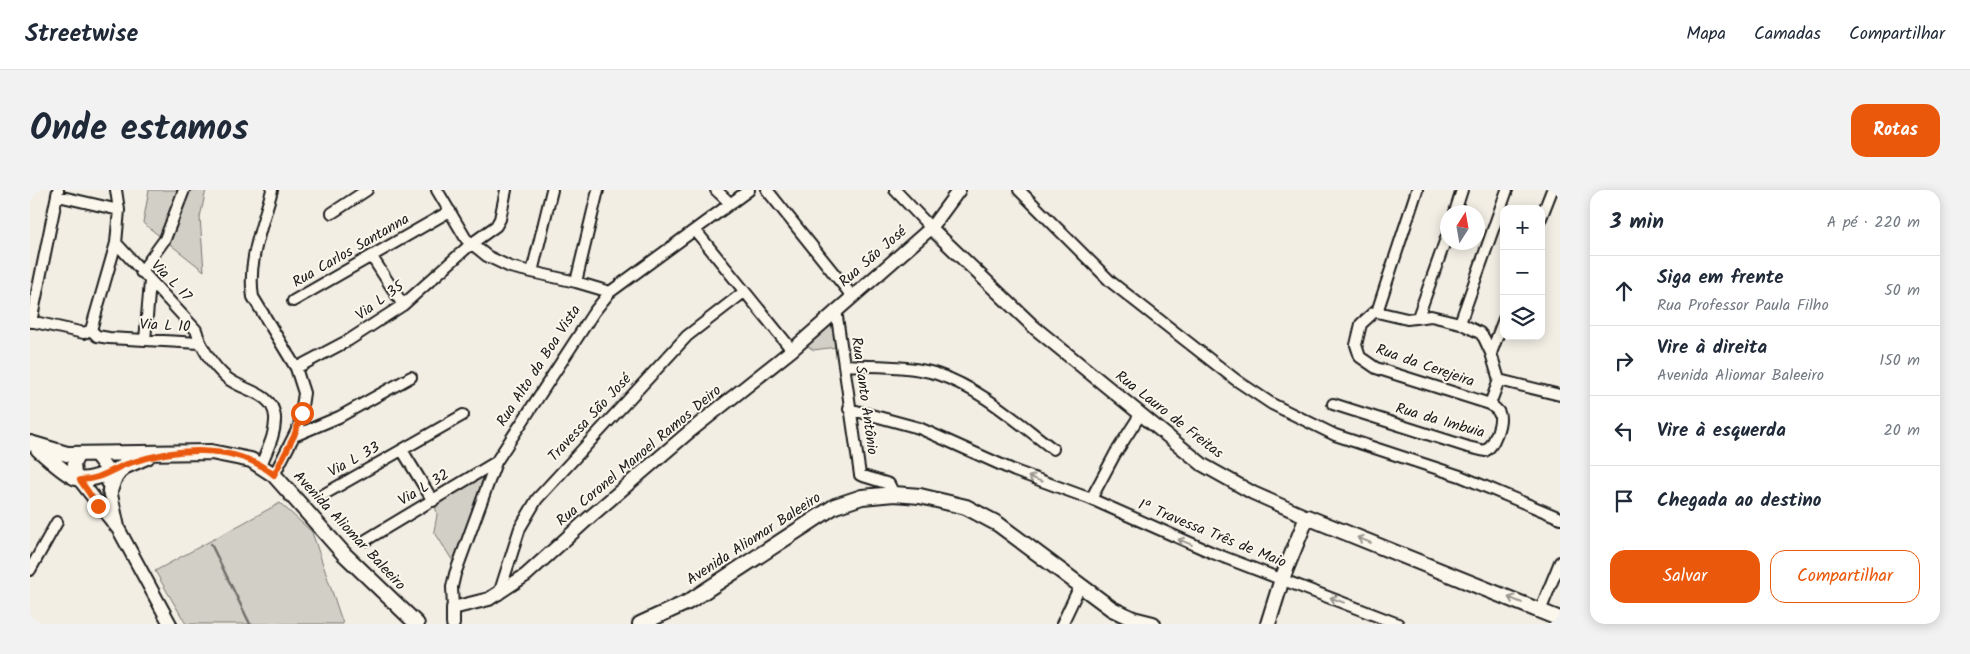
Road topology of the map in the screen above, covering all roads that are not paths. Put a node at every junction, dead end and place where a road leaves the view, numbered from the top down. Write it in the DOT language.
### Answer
graph roads {
  1 [pos="116,190"];
  2 [pos="184,190"];
  3 [pos="272,190"];
  4 [pos="437,190"];
  5 [pos="506,190"];
  6 [pos="552,190"];
  7 [pos="598,190"];
  8 [pos="716,190"];
  9 [pos="749,190"];
  10 [pos="767,190"];
  11 [pos="895,190"];
  12 [pos="959,190"];
  13 [pos="1020,190"];
  14 [pos="1417,190"];
  15 [pos="1462,190"];
  16 [pos="1507,190"];
  17 [pos="1552,190"];
  18 [pos="364,191"];
  19 [pos="58,193"];
  20 [pos="730,204"];
  21 [pos="1457,205"];
  22 [pos="1545,208"];
  23 [pos="119,210"];
  24 [pos="450,211"];
  25 [pos="332,213"];
  26 [pos="931,228"];
  27 [pos="695,230"];
  28 [pos="116,243"];
  29 [pos="471,244"];
  30 [pos="1442,250"];
  31 [pos="372,257"];
  32 [pos="142,272"];
  33 [pos="532,272"];
  34 [pos="150,282"];
  35 [pos="576,282"];
  36 [pos="610,292"];
  37 [pos="744,292"];
  38 [pos="852,296"];
  39 [pos="293,301"];
  40 [pos="403,305"];
  41 [pos="836,310"];
  42 [pos="1377,312"];
  43 [pos="1418,317"];
  44 [pos="30,321"];
  45 [pos="1460,323"];
  46 [pos="1500,329"];
  47 [pos="88,331"];
  48 [pos="144,340"];
  49 [pos="200,344"];
  50 [pos="792,350"];
  51 [pos="1491,353"];
  52 [pos="844,365"];
  53 [pos="296,368"];
  54 [pos="411,377"];
  55 [pos="1499,380"];
  56 [pos="1560,395"];
  57 [pos="1333,404"];
  58 [pos="1490,404"];
  59 [pos="849,408"];
  60 [pos="463,415"];
  61 [pos="1140,415"];
  62 [pos="294,436"];
  63 [pos="31,443"];
  64 [pos="1053,449"];
  65 [pos="402,450"];
  66 [pos="167,453"];
  67 [pos="79,454"];
  68 [pos="95,454"];
  69 [pos="496,462"];
  70 [pos="125,465"];
  71 [pos="261,465"];
  72 [pos="106,474"];
  73 [pos="274,475"];
  74 [pos="80,480"];
  75 [pos="110,491"];
  76 [pos="894,494"];
  77 [pos="321,496"];
  78 [pos="1091,499"];
  79 [pos="433,501"];
  80 [pos="1307,516"];
  81 [pos="1560,518"];
  82 [pos="58,522"];
  83 [pos="119,530"];
  84 [pos="366,540"];
  85 [pos="1560,562"];
  86 [pos="30,570"];
  87 [pos="1282,579"];
  88 [pos="1080,586"];
  89 [pos="499,595"];
  90 [pos="453,608"];
  91 [pos="1540,610"];
  92 [pos="1560,619"];
  93 [pos="170,624"];
  94 [pos="417,624"];
  95 [pos="453,624"];
  96 [pos="640,624"];
  97 [pos="1062,624"];
  98 [pos="1153,624"];
  99 [pos="1268,624"];
  100 [pos="1398,624"];
  1 -- 23 [label="street"];
  2 -- 32 [label="street"];
  3 -- 53 [label="street"];
  4 -- 24 [label="street"];
  5 -- 29 [label="street, Via L 35"];
  6 -- 33 [label="street"];
  7 -- 35 [label="street"];
  8 -- 20 [label="street"];
  9 -- 20 [label="street, Rua Alto da Boa Vista"];
  10 -- 38 [label="street"];
  11 -- 26 [label="street, Rua Lauro de Freitas"];
  12 -- 26 [label="street, Rua São José"];
  13 -- 81 [label="street"];
  14 -- 42 [label="street"];
  15 -- 21 [label="street"];
  16 -- 45 [label="street"];
  17 -- 22 [label="street"];
  18 -- 25 [label="street"];
  19 -- 23 [label="street"];
  19 -- 44 [label="street"];
  20 -- 27 [label="street, Rua Alto da Boa Vista"];
  23 -- 28 [label="street"];
  24 -- 29 [label="street"];
  24 -- 31 [label="street, Rua Carlos Santanna"];
  26 -- 38 [label="street, Rua São José"];
  26 -- 61 [label="street, Rua Lauro de Freitas"];
  27 -- 36 [label="street, Rua Alto da Boa Vista"];
  27 -- 37 [label="street"];
  28 -- 32 [label="street, Via L 17"];
  28 -- 47 [label="street"];
  29 -- 33 [label="street"];
  29 -- 40 [label="street, Via L 35"];
  30 -- 43 [label="street"];
  31 -- 39 [label="street, Rua Carlos Santanna"];
  31 -- 40 [label="street"];
  32 -- 34 [label="street, Via L 17"];
  33 -- 35 [label="street"];
  34 -- 48 [label="street"];
  34 -- 49 [label="street, Via L 17"];
  35 -- 36 [label="street"];
  36 -- 69 [label="street, Rua Alto da Boa Vista"];
  37 -- 50 [label="street"];
  37 -- 89 [label="street, Travessa São José"];
  38 -- 41 [label="street, Rua São José"];
  40 -- 53 [label="street, Via L 35"];
  41 -- 50 [label="street, Rua Coronel Manoel Ramos Deiro"];
  41 -- 52 [label="street, Rua Santo Antônio"];
  42 -- 43 [label="street, Rua da Cerejeira"];
  42 -- 58 [label="street, Rua da Cerejeira"];
  43 -- 45 [label="street, Rua da Cerejeira"];
  44 -- 47 [label="street, Via L 10"];
  45 -- 51 [label="street, Rua da Cerejeira"];
  46 -- 51 [label="street"];
  47 -- 48 [label="street, Via L 10"];
  48 -- 49 [label="street, Via L 10"];
  49 -- 71 [label="street, Via L 10"];
  50 -- 89 [label="street, Rua Coronel Manoel Ramos Deiro"];
  51 -- 55 [label="street, Rua da Cerejeira"];
  52 -- 59 [label="street, Rua Santo Antônio"];
  52 -- 64 [label="street"];
  53 -- 62 [label="street"];
  54 -- 62 [label="street"];
  55 -- 56 [label="street"];
  55 -- 58 [label="street"];
  57 -- 58 [label="street, Rua da Imbuia"];
  59 -- 76 [label="street, Rua Santo Antônio"];
  78 -- 59 [label="street, 1ª Travessa Três de Maio, one-way"];
  60 -- 65 [label="street, Via L 33"];
  61 -- 78 [label="street"];
  61 -- 80 [label="street, Rua Lauro de Freitas"];
  62 -- 73 [label="street"];
  63 -- 67 [label="main road, Avenida Aliomar Baleeiro"];
  63 -- 74 [label="main road, Avenida Aliomar Baleeiro"];
  65 -- 77 [label="street, Via L 33"];
  65 -- 79 [label="street, Via L 33"];
  66 -- 68 [label="main road, Avenida Aliomar Baleeiro"];
  66 -- 70 [label="main road, Avenida Aliomar Baleeiro"];
  66 -- 71 [label="main road, Avenida Aliomar Baleeiro"];
  67 -- 68 [label="main road, Avenida Aliomar Baleeiro"];
  67 -- 74 [label="street"];
  68 -- 72 [label="street"];
  69 -- 79 [label="street, Via L 32"];
  69 -- 90 [label="street, Rua Alto da Boa Vista"];
  70 -- 72 [label="main road, Avenida Aliomar Baleeiro"];
  70 -- 75 [label="main road"];
  71 -- 73 [label="main road, Avenida Aliomar Baleeiro"];
  72 -- 74 [label="main road, Avenida Aliomar Baleeiro"];
  72 -- 75 [label="street"];
  73 -- 94 [label="main road, Avenida Aliomar Baleeiro"];
  74 -- 83 [label="street"];
  75 -- 83 [label="street"];
  76 -- 88 [label="main road, Avenida Aliomar Baleeiro"];
  76 -- 96 [label="main road, Avenida Aliomar Baleeiro"];
  87 -- 78 [label="street, 1ª Travessa Três de Maio, one-way"];
  79 -- 84 [label="street, Via L 32"];
  80 -- 87 [label="main road"];
  91 -- 80 [label="main road, Rua Lauro de Freitas, one-way"];
  82 -- 86 [label="street"];
  83 -- 93 [label="street"];
  85 -- 91 [label="street"];
  87 -- 99 [label="main road"];
  100 -- 87 [label="street, 1ª Travessa Três de Maio, one-way"];
  88 -- 97 [label="street"];
  88 -- 98 [label="main road, Avenida Aliomar Baleeiro"];
  89 -- 90 [label="street, Rua Coronel Manoel Ramos Deiro"];
  90 -- 95 [label="street, Rua Alto da Boa Vista"];
  91 -- 92 [label="main road, Rua Lauro de Freitas"];
}
